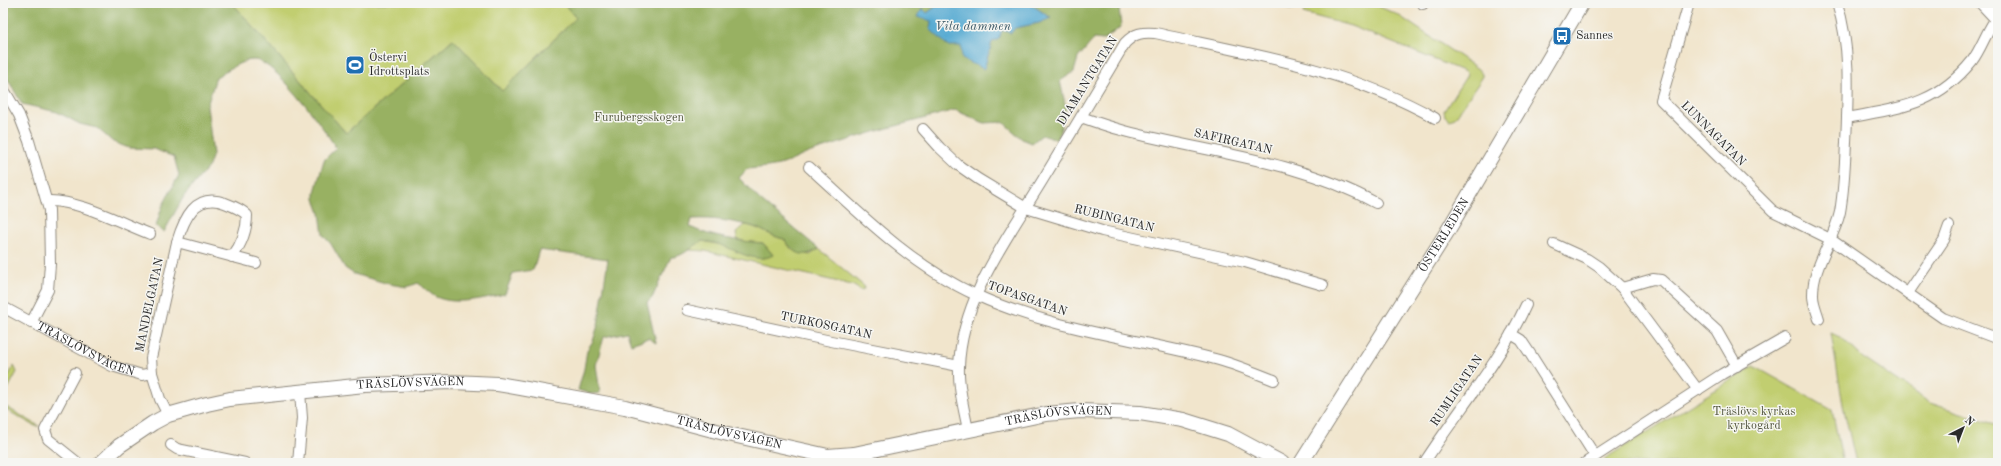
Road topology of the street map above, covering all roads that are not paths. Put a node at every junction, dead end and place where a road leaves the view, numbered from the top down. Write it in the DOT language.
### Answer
graph roads {
  1 [pos="1582,3"];
  2 [pos="1689,3"];
  3 [pos="1837,3"];
  4 [pos="1983,3"];
  5 [pos="1998,18"];
  6 [pos="3,88"];
  7 [pos="1081,117"];
  8 [pos="1435,118"];
  9 [pos="1847,118"];
  10 [pos="923,129"];
  11 [pos="809,167"];
  12 [pos="46,201"];
  13 [pos="1376,203"];
  14 [pos="1026,208"];
  15 [pos="1949,226"];
  16 [pos="150,234"];
  17 [pos="1830,239"];
  18 [pos="177,242"];
  19 [pos="1554,244"];
  20 [pos="232,257"];
  21 [pos="256,263"];
  22 [pos="1323,285"];
  23 [pos="1622,288"];
  24 [pos="1908,293"];
  25 [pos="976,295"];
  26 [pos="1526,305"];
  27 [pos="3,307"];
  28 [pos="687,310"];
  29 [pos="1819,320"];
  30 [pos="32,323"];
  31 [pos="1511,334"];
  32 [pos="1785,338"];
  33 [pos="1998,339"];
  34 [pos="959,366"];
  35 [pos="1737,366"];
  36 [pos="75,373"];
  37 [pos="152,373"];
  38 [pos="1274,380"];
  39 [pos="1698,390"];
  40 [pos="300,392"];
  41 [pos="168,416"];
  42 [pos="968,430"];
  43 [pos="171,445"];
  44 [pos="1595,456"];
  45 [pos="828,459"];
  46 [pos="78,463"];
  47 [pos="101,463"];
  48 [pos="244,463"];
  49 [pos="298,463"];
  50 [pos="1282,463"];
  51 [pos="1301,463"];
  52 [pos="1427,463"];
  53 [pos="1585,463"];
  1 -- 51 [label="street, ÖSTERLEDEN"];
  2 -- 17 [label="street, LUNNAGATAN"];
  3 -- 9 [label="street"];
  4 -- 5 [label="street"];
  5 -- 9 [label="street"];
  6 -- 12 [label="street"];
  7 -- 8 [label="street, DIAMANTGATAN"];
  7 -- 13 [label="street, SAFIRGATAN"];
  7 -- 14 [label="street, DIAMANTGATAN"];
  9 -- 17 [label="street"];
  10 -- 14 [label="street, RUBINGATAN"];
  11 -- 25 [label="street, TOPASGATAN"];
  12 -- 16 [label="street"];
  12 -- 30 [label="street"];
  14 -- 22 [label="street, RUBINGATAN"];
  14 -- 25 [label="street, DIAMANTGATAN"];
  15 -- 24 [label="street"];
  17 -- 24 [label="street"];
  17 -- 29 [label="street"];
  18 -- 20 [label="street"];
  18 -- 20 [label="street, MANDELGATAN"];
  18 -- 37 [label="street, MANDELGATAN"];
  19 -- 23 [label="street"];
  20 -- 21 [label="street"];
  23 -- 35 [label="street"];
  23 -- 39 [label="street"];
  24 -- 33 [label="street"];
  25 -- 34 [label="street, DIAMANTGATAN"];
  25 -- 38 [label="street, TOPASGATAN"];
  26 -- 31 [label="street, RUMLIGATAN"];
  27 -- 30 [label="street, TRÄSLÖVSVÄGEN"];
  28 -- 34 [label="street, TURKOSGATAN"];
  30 -- 37 [label="street, TRÄSLÖVSVÄGEN"];
  31 -- 44 [label="street"];
  31 -- 52 [label="street, RUMLIGATAN"];
  32 -- 35 [label="street"];
  34 -- 42 [label="street, DIAMANTGATAN"];
  35 -- 39 [label="street"];
  36 -- 46 [label="street"];
  37 -- 41 [label="street, TRÄSLÖVSVÄGEN"];
  39 -- 44 [label="street"];
  40 -- 41 [label="street, TRÄSLÖVSVÄGEN"];
  40 -- 45 [label="street, TRÄSLÖVSVÄGEN"];
  40 -- 49 [label="street"];
  41 -- 47 [label="street, TRÄSLÖVSVÄGEN"];
  42 -- 45 [label="street, TRÄSLÖVSVÄGEN"];
  42 -- 50 [label="street, TRÄSLÖVSVÄGEN"];
  43 -- 48 [label="street"];
  44 -- 53 [label="street"];
}
